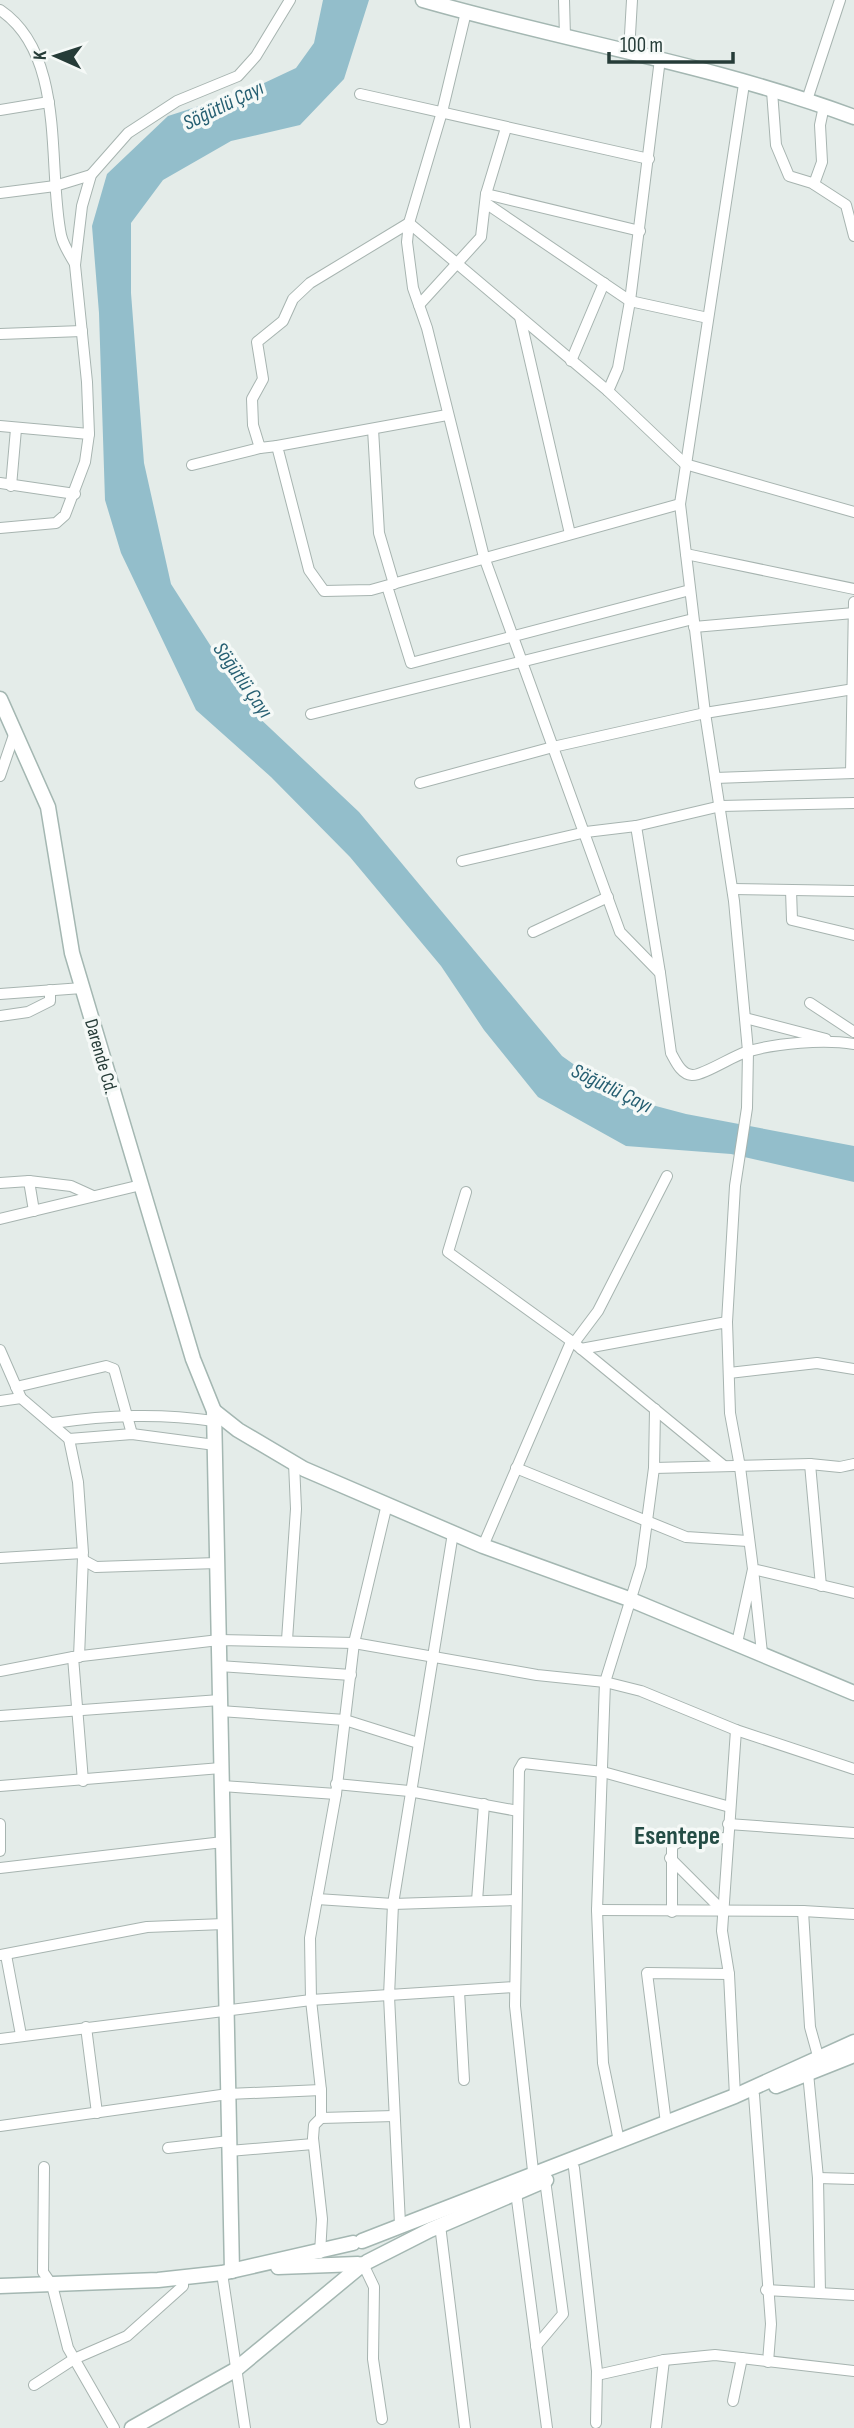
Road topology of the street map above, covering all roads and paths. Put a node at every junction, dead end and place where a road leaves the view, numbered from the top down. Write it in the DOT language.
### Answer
graph roads {
  1 [pos="290,0"];
  2 [pos="423,0"];
  3 [pos="564,0"];
  4 [pos="632,0"];
  5 [pos="840,0"];
  6 [pos="0,10"];
  7 [pos="466,12"];
  8 [pos="565,37"];
  9 [pos="629,52"];
  10 [pos="660,59"];
  11 [pos="744,84"];
  12 [pos="772,91"];
  13 [pos="360,94"];
  14 [pos="807,100"];
  15 [pos="49,102"];
  16 [pos="824,106"];
  17 [pos="0,110"];
  18 [pos="442,112"];
  19 [pos="854,117"];
  20 [pos="506,128"];
  21 [pos="649,159"];
  22 [pos="91,174"];
  23 [pos="814,184"];
  24 [pos="55,186"];
  25 [pos="0,193"];
  26 [pos="487,199"];
  27 [pos="409,223"];
  28 [pos="639,232"];
  29 [pos="854,236"];
  30 [pos="459,264"];
  31 [pos="75,265"];
  32 [pos="604,283"];
  33 [pos="630,302"];
  34 [pos="419,305"];
  35 [pos="520,317"];
  36 [pos="708,318"];
  37 [pos="82,331"];
  38 [pos="0,336"];
  39 [pos="571,360"];
  40 [pos="608,391"];
  41 [pos="447,415"];
  42 [pos="0,426"];
  43 [pos="16,429"];
  44 [pos="373,429"];
  45 [pos="89,434"];
  46 [pos="277,446"];
  47 [pos="260,449"];
  48 [pos="685,464"];
  49 [pos="192,466"];
  50 [pos="0,484"];
  51 [pos="11,486"];
  52 [pos="75,494"];
  53 [pos="680,504"];
  54 [pos="854,512"];
  55 [pos="0,527"];
  56 [pos="570,534"];
  57 [pos="685,554"];
  58 [pos="484,557"];
  59 [pos="391,585"];
  60 [pos="854,589"];
  61 [pos="690,590"];
  62 [pos="854,602"];
  63 [pos="854,613"];
  64 [pos="694,623"];
  65 [pos="514,634"];
  66 [pos="524,661"];
  67 [pos="853,689"];
  68 [pos="0,699"];
  69 [pos="705,713"];
  70 [pos="311,714"];
  71 [pos="15,732"];
  72 [pos="553,747"];
  73 [pos="853,773"];
  74 [pos="0,776"];
  75 [pos="715,778"];
  76 [pos="420,783"];
  77 [pos="854,803"];
  78 [pos="721,806"];
  79 [pos="636,826"];
  80 [pos="586,832"];
  81 [pos="462,861"];
  82 [pos="733,889"];
  83 [pos="791,890"];
  84 [pos="854,891"];
  85 [pos="608,897"];
  86 [pos="533,932"];
  87 [pos="854,935"];
  88 [pos="660,973"];
  89 [pos="82,988"];
  90 [pos="50,990"];
  91 [pos="0,994"];
  92 [pos="810,1003"];
  93 [pos="0,1016"];
  94 [pos="745,1018"];
  95 [pos="854,1032"];
  96 [pos="833,1041"];
  97 [pos="854,1044"];
  98 [pos="748,1051"];
  99 [pos="667,1176"];
  100 [pos="29,1181"];
  101 [pos="0,1183"];
  102 [pos="141,1185"];
  103 [pos="466,1192"];
  104 [pos="93,1196"];
  105 [pos="34,1211"];
  106 [pos="0,1219"];
  107 [pos="727,1322"];
  108 [pos="575,1344"];
  109 [pos="0,1351"];
  110 [pos="854,1369"];
  111 [pos="729,1373"];
  112 [pos="19,1392"];
  113 [pos="0,1401"];
  114 [pos="655,1409"];
  115 [pos="127,1414"];
  116 [pos="214,1416"];
  117 [pos="53,1423"];
  118 [pos="132,1434"];
  119 [pos="69,1439"];
  120 [pos="215,1445"];
  121 [pos="295,1463"];
  122 [pos="810,1464"];
  123 [pos="854,1464"];
  124 [pos="724,1466"];
  125 [pos="740,1467"];
  126 [pos="516,1468"];
  127 [pos="654,1468"];
  128 [pos="387,1504"];
  129 [pos="645,1518"];
  130 [pos="453,1533"];
  131 [pos="748,1541"];
  132 [pos="483,1546"];
  133 [pos="83,1556"];
  134 [pos="0,1558"];
  135 [pos="217,1563"];
  136 [pos="753,1569"];
  137 [pos="821,1586"];
  138 [pos="854,1593"];
  139 [pos="629,1599"];
  140 [pos="219,1640"];
  141 [pos="287,1640"];
  142 [pos="354,1643"];
  143 [pos="737,1643"];
  144 [pos="762,1653"];
  145 [pos="76,1657"];
  146 [pos="431,1657"];
  147 [pos="219,1666"];
  148 [pos="0,1671"];
  149 [pos="351,1675"];
  150 [pos="605,1682"];
  151 [pos="854,1693"];
  152 [pos="220,1706"];
  153 [pos="77,1708"];
  154 [pos="0,1716"];
  155 [pos="345,1720"];
  156 [pos="736,1730"];
  157 [pos="418,1742"];
  158 [pos="221,1768"];
  159 [pos="854,1769"];
  160 [pos="603,1772"];
  161 [pos="83,1781"];
  162 [pos="0,1786"];
  163 [pos="222,1786"];
  164 [pos="336,1789"];
  165 [pos="409,1791"];
  166 [pos="484,1804"];
  167 [pos="730,1807"];
  168 [pos="518,1811"];
  169 [pos="728,1824"];
  170 [pos="0,1827"];
  171 [pos="854,1833"];
  172 [pos="727,1838"];
  173 [pos="223,1842"];
  174 [pos="0,1851"];
  175 [pos="670,1858"];
  176 [pos="0,1868"];
  177 [pos="317,1899"];
  178 [pos="516,1900"];
  179 [pos="477,1901"];
  180 [pos="393,1903"];
  181 [pos="597,1910"];
  182 [pos="723,1911"];
  183 [pos="803,1911"];
  184 [pos="672,1912"];
  185 [pos="854,1914"];
  186 [pos="224,1924"];
  187 [pos="3,1955"];
  188 [pos="729,1974"];
  189 [pos="515,1987"];
  190 [pos="459,1991"];
  191 [pos="389,1996"];
  192 [pos="311,2000"];
  193 [pos="226,2009"];
  194 [pos="86,2027"];
  195 [pos="21,2035"];
  196 [pos="0,2039"];
  197 [pos="854,2042"];
  198 [pos="854,2054"];
  199 [pos="818,2056"];
  200 [pos="808,2073"];
  201 [pos="464,2080"];
  202 [pos="321,2090"];
  203 [pos="228,2094"];
  204 [pos="754,2095"];
  205 [pos="735,2096"];
  206 [pos="97,2113"];
  207 [pos="394,2116"];
  208 [pos="321,2118"];
  209 [pos="666,2123"];
  210 [pos="0,2126"];
  211 [pos="619,2141"];
  212 [pos="313,2144"];
  213 [pos="229,2146"];
  214 [pos="169,2147"];
  215 [pos="44,2166"];
  216 [pos="574,2168"];
  217 [pos="818,2178"];
  218 [pos="854,2179"];
  219 [pos="538,2180"];
  220 [pos="516,2192"];
  221 [pos="400,2224"];
  222 [pos="440,2225"];
  223 [pos="355,2245"];
  224 [pos="319,2257"];
  225 [pos="363,2264"];
  226 [pos="338,2265"];
  227 [pos="227,2272"];
  228 [pos="183,2277"];
  229 [pos="52,2285"];
  230 [pos="0,2286"];
  231 [pos="766,2290"];
  232 [pos="820,2293"];
  233 [pos="854,2295"];
  234 [pos="318,2298"];
  235 [pos="536,2346"];
  236 [pos="742,2358"];
  237 [pos="74,2359"];
  238 [pos="664,2360"];
  239 [pos="768,2361"];
  240 [pos="235,2370"];
  241 [pos="854,2371"];
  242 [pos="597,2375"];
  243 [pos="34,2385"];
  244 [pos="733,2400"];
  245 [pos="382,2419"];
  246 [pos="596,2423"];
  247 [pos="114,2428"];
  248 [pos="132,2428"];
  249 [pos="245,2428"];
  250 [pos="465,2428"];
  251 [pos="547,2428"];
  252 [pos="656,2428"];
  1 -- 22 [label="street"];
  2 -- 7 [label="street"];
  3 -- 8 [label="street"];
  4 -- 9 [label="street"];
  5 -- 14 [label="street"];
  6 -- 15 [label="street"];
  7 -- 8 [label="street"];
  7 -- 18 [label="street"];
  8 -- 9 [label="street"];
  9 -- 10 [label="street"];
  10 -- 11 [label="street"];
  10 -- 21 [label="street"];
  11 -- 12 [label="street"];
  11 -- 36 [label="street"];
  12 -- 14 [label="street"];
  12 -- 23 [label="street"];
  13 -- 18 [label="street"];
  14 -- 16 [label="street"];
  15 -- 17 [label="street"];
  15 -- 24 [label="street"];
  16 -- 19 [label="street"];
  16 -- 23 [label="street"];
  18 -- 20 [label="street"];
  18 -- 27 [label="street"];
  20 -- 21 [label="street"];
  20 -- 26 [label="street"];
  21 -- 28 [label="street"];
  22 -- 24 [label="street"];
  22 -- 31 [label="street"];
  23 -- 29 [label="street"];
  24 -- 25 [label="street"];
  24 -- 31 [label="street"];
  26 -- 28 [label="street"];
  26 -- 30 [label="street"];
  26 -- 32 [label="street"];
  27 -- 30 [label="street"];
  27 -- 34 [label="street"];
  27 -- 47 [label="street"];
  28 -- 33 [label="street"];
  30 -- 34 [label="street"];
  30 -- 35 [label="street"];
  31 -- 37 [label="street"];
  32 -- 33 [label="street"];
  32 -- 39 [label="street"];
  33 -- 36 [label="street"];
  33 -- 40 [label="street"];
  34 -- 41 [label="street"];
  35 -- 39 [label="street"];
  35 -- 56 [label="street"];
  36 -- 48 [label="street"];
  37 -- 38 [label="street"];
  37 -- 45 [label="street"];
  39 -- 40 [label="street"];
  40 -- 48 [label="street"];
  41 -- 44 [label="street"];
  41 -- 58 [label="street"];
  42 -- 43 [label="street"];
  43 -- 45 [label="street"];
  43 -- 51 [label="street"];
  44 -- 46 [label="street"];
  44 -- 59 [label="street"];
  45 -- 52 [label="street"];
  46 -- 47 [label="street"];
  46 -- 59 [label="street"];
  47 -- 49 [label="street"];
  48 -- 53 [label="street"];
  48 -- 54 [label="street"];
  50 -- 51 [label="street"];
  51 -- 52 [label="street"];
  52 -- 55 [label="street"];
  53 -- 56 [label="street"];
  53 -- 57 [label="street"];
  56 -- 58 [label="street"];
  57 -- 60 [label="street"];
  57 -- 61 [label="street"];
  58 -- 59 [label="street"];
  58 -- 65 [label="street"];
  59 -- 65 [label="street"];
  61 -- 64 [label="street"];
  61 -- 65 [label="street"];
  62 -- 63 [label="street"];
  63 -- 64 [label="street"];
  63 -- 67 [label="street"];
  64 -- 66 [label="street"];
  64 -- 69 [label="street"];
  65 -- 66 [label="street"];
  66 -- 70 [label="street"];
  66 -- 72 [label="street"];
  67 -- 69 [label="street"];
  67 -- 73 [label="street"];
  68 -- 71 [label="street, Darende Cd."];
  69 -- 72 [label="street"];
  69 -- 75 [label="street"];
  71 -- 74 [label="street"];
  71 -- 89 [label="street, Darende Cd."];
  72 -- 76 [label="street"];
  72 -- 80 [label="street"];
  73 -- 75 [label="street"];
  75 -- 78 [label="street"];
  77 -- 78 [label="street"];
  78 -- 79 [label="street"];
  78 -- 82 [label="street"];
  79 -- 80 [label="street"];
  79 -- 88 [label="street"];
  80 -- 81 [label="street"];
  80 -- 85 [label="street"];
  82 -- 83 [label="street"];
  82 -- 94 [label="street"];
  83 -- 84 [label="street"];
  83 -- 87 [label="street"];
  85 -- 86 [label="street"];
  85 -- 88 [label="street"];
  88 -- 98 [label="street"];
  89 -- 90 [label="street"];
  89 -- 102 [label="street, Darende Cd."];
  90 -- 91 [label="street"];
  90 -- 93 [label="street"];
  92 -- 95 [label="street"];
  94 -- 96 [label="street"];
  94 -- 98 [label="street"];
  96 -- 97 [label="street"];
  96 -- 98 [label="street"];
  98 -- 107 [label="street"];
  99 -- 108 [label="street"];
  100 -- 101 [label="street"];
  100 -- 104 [label="street"];
  100 -- 105 [label="street"];
  102 -- 104 [label="street"];
  102 -- 116 [label="street, Darende Cd."];
  103 -- 108 [label="street"];
  104 -- 105 [label="street"];
  105 -- 106 [label="street"];
  107 -- 108 [label="street"];
  107 -- 111 [label="street"];
  108 -- 114 [label="street"];
  108 -- 126 [label="street"];
  109 -- 112 [label="street"];
  110 -- 111 [label="street"];
  111 -- 125 [label="street"];
  112 -- 113 [label="street"];
  112 -- 115 [label="street"];
  112 -- 117 [label="street"];
  114 -- 124 [label="street"];
  114 -- 127 [label="street"];
  115 -- 116 [label="street"];
  115 -- 117 [label="street"];
  115 -- 118 [label="street"];
  116 -- 120 [label="street"];
  116 -- 121 [label="street"];
  117 -- 119 [label="street"];
  118 -- 119 [label="street"];
  118 -- 120 [label="street"];
  119 -- 133 [label="street"];
  120 -- 135 [label="street"];
  121 -- 128 [label="street"];
  121 -- 141 [label="street"];
  122 -- 123 [label="street"];
  122 -- 125 [label="street"];
  122 -- 137 [label="street"];
  124 -- 125 [label="street"];
  124 -- 127 [label="street"];
  125 -- 131 [label="street"];
  126 -- 129 [label="street"];
  126 -- 132 [label="street"];
  127 -- 129 [label="street"];
  128 -- 130 [label="street"];
  128 -- 142 [label="street"];
  129 -- 131 [label="street"];
  129 -- 139 [label="street"];
  130 -- 132 [label="street"];
  130 -- 146 [label="street"];
  131 -- 136 [label="street"];
  132 -- 139 [label="street"];
  133 -- 134 [label="street"];
  133 -- 135 [label="street"];
  133 -- 145 [label="street"];
  135 -- 140 [label="street"];
  136 -- 137 [label="street"];
  136 -- 143 [label="street"];
  136 -- 144 [label="street"];
  137 -- 138 [label="street"];
  139 -- 143 [label="street"];
  139 -- 150 [label="street"];
  140 -- 141 [label="street"];
  140 -- 145 [label="street"];
  140 -- 147 [label="street"];
  141 -- 142 [label="street"];
  142 -- 146 [label="street"];
  142 -- 149 [label="street"];
  143 -- 144 [label="street"];
  144 -- 151 [label="street"];
  145 -- 148 [label="street"];
  145 -- 153 [label="street"];
  146 -- 150 [label="street"];
  146 -- 157 [label="street"];
  147 -- 149 [label="street"];
  147 -- 152 [label="street"];
  149 -- 155 [label="street"];
  150 -- 156 [label="street"];
  150 -- 160 [label="street"];
  152 -- 153 [label="street"];
  152 -- 155 [label="street"];
  152 -- 158 [label="street"];
  153 -- 154 [label="street"];
  153 -- 161 [label="street"];
  155 -- 157 [label="street"];
  155 -- 164 [label="street"];
  156 -- 159 [label="street"];
  156 -- 167 [label="street"];
  157 -- 165 [label="street"];
  158 -- 161 [label="street"];
  158 -- 163 [label="street"];
  160 -- 167 [label="street"];
  160 -- 168 [label="street"];
  160 -- 181 [label="street"];
  161 -- 162 [label="street"];
  163 -- 164 [label="street"];
  163 -- 173 [label="street"];
  164 -- 165 [label="street"];
  164 -- 177 [label="street"];
  165 -- 166 [label="street"];
  165 -- 180 [label="street"];
  166 -- 168 [label="street"];
  166 -- 179 [label="street"];
  167 -- 169 [label="street"];
  168 -- 178 [label="street"];
  169 -- 171 [label="street"];
  169 -- 172 [label="street"];
  170 -- 174 [label="street"];
  172 -- 175 [label="street"];
  172 -- 182 [label="street"];
  173 -- 176 [label="street"];
  173 -- 186 [label="street"];
  175 -- 182 [label="street"];
  175 -- 184 [label="street"];
  177 -- 180 [label="street"];
  177 -- 192 [label="street"];
  178 -- 179 [label="street"];
  178 -- 189 [label="street"];
  179 -- 180 [label="street"];
  180 -- 191 [label="street"];
  181 -- 184 [label="street"];
  181 -- 211 [label="street"];
  182 -- 183 [label="street"];
  182 -- 184 [label="street"];
  182 -- 188 [label="street"];
  183 -- 185 [label="street"];
  183 -- 199 [label="street"];
  186 -- 187 [label="street"];
  186 -- 193 [label="street"];
  187 -- 195 [label="street"];
  188 -- 205 [label="street"];
  188 -- 209 [label="street"];
  189 -- 190 [label="street"];
  189 -- 219 [label="street"];
  190 -- 191 [label="street"];
  190 -- 201 [label="street"];
  191 -- 192 [label="street"];
  191 -- 207 [label="street"];
  192 -- 193 [label="street"];
  192 -- 202 [label="street"];
  193 -- 194 [label="street"];
  193 -- 203 [label="street"];
  194 -- 195 [label="street"];
  194 -- 206 [label="street"];
  195 -- 196 [label="street"];
  197 -- 199 [label="street"];
  198 -- 200 [label="street"];
  199 -- 205 [label="street"];
  200 -- 204 [label="street"];
  200 -- 217 [label="street"];
  202 -- 203 [label="street"];
  202 -- 208 [label="street"];
  203 -- 206 [label="street"];
  203 -- 213 [label="street"];
  204 -- 216 [label="street"];
  204 -- 231 [label="street"];
  205 -- 209 [label="street"];
  206 -- 210 [label="street"];
  207 -- 208 [label="street"];
  207 -- 221 [label="street"];
  208 -- 212 [label="street"];
  209 -- 211 [label="street"];
  211 -- 219 [label="street"];
  212 -- 213 [label="street"];
  212 -- 224 [label="street"];
  213 -- 214 [label="street"];
  213 -- 227 [label="street"];
  215 -- 229 [label="street"];
  216 -- 219 [label="street"];
  216 -- 242 [label="street"];
  217 -- 218 [label="street"];
  217 -- 232 [label="street"];
  219 -- 220 [label="street"];
  219 -- 221 [label="street"];
  219 -- 235 [label="street"];
  220 -- 222 [label="street"];
  220 -- 235 [label="street"];
  221 -- 223 [label="street"];
  222 -- 225 [label="street"];
  222 -- 250 [label="street"];
  223 -- 224 [label="street"];
  223 -- 225 [label="street"];
  223 -- 225 [label="street"];
  223 -- 226 [label="street"];
  224 -- 226 [label="street"];
  224 -- 227 [label="street"];
  225 -- 226 [label="street"];
  225 -- 234 [label="street"];
  225 -- 245 [label="street"];
  226 -- 234 [label="street"];
  227 -- 228 [label="street"];
  227 -- 240 [label="street"];
  228 -- 229 [label="street"];
  228 -- 237 [label="street"];
  229 -- 230 [label="street"];
  229 -- 237 [label="street"];
  231 -- 232 [label="street"];
  231 -- 239 [label="street"];
  232 -- 233 [label="street"];
  234 -- 240 [label="street"];
  235 -- 251 [label="street"];
  236 -- 238 [label="street"];
  236 -- 239 [label="street"];
  236 -- 244 [label="street"];
  237 -- 243 [label="street"];
  237 -- 247 [label="street"];
  238 -- 242 [label="street"];
  238 -- 252 [label="street"];
  239 -- 241 [label="street"];
  240 -- 248 [label="street"];
  240 -- 249 [label="street"];
  242 -- 246 [label="street"];
}
